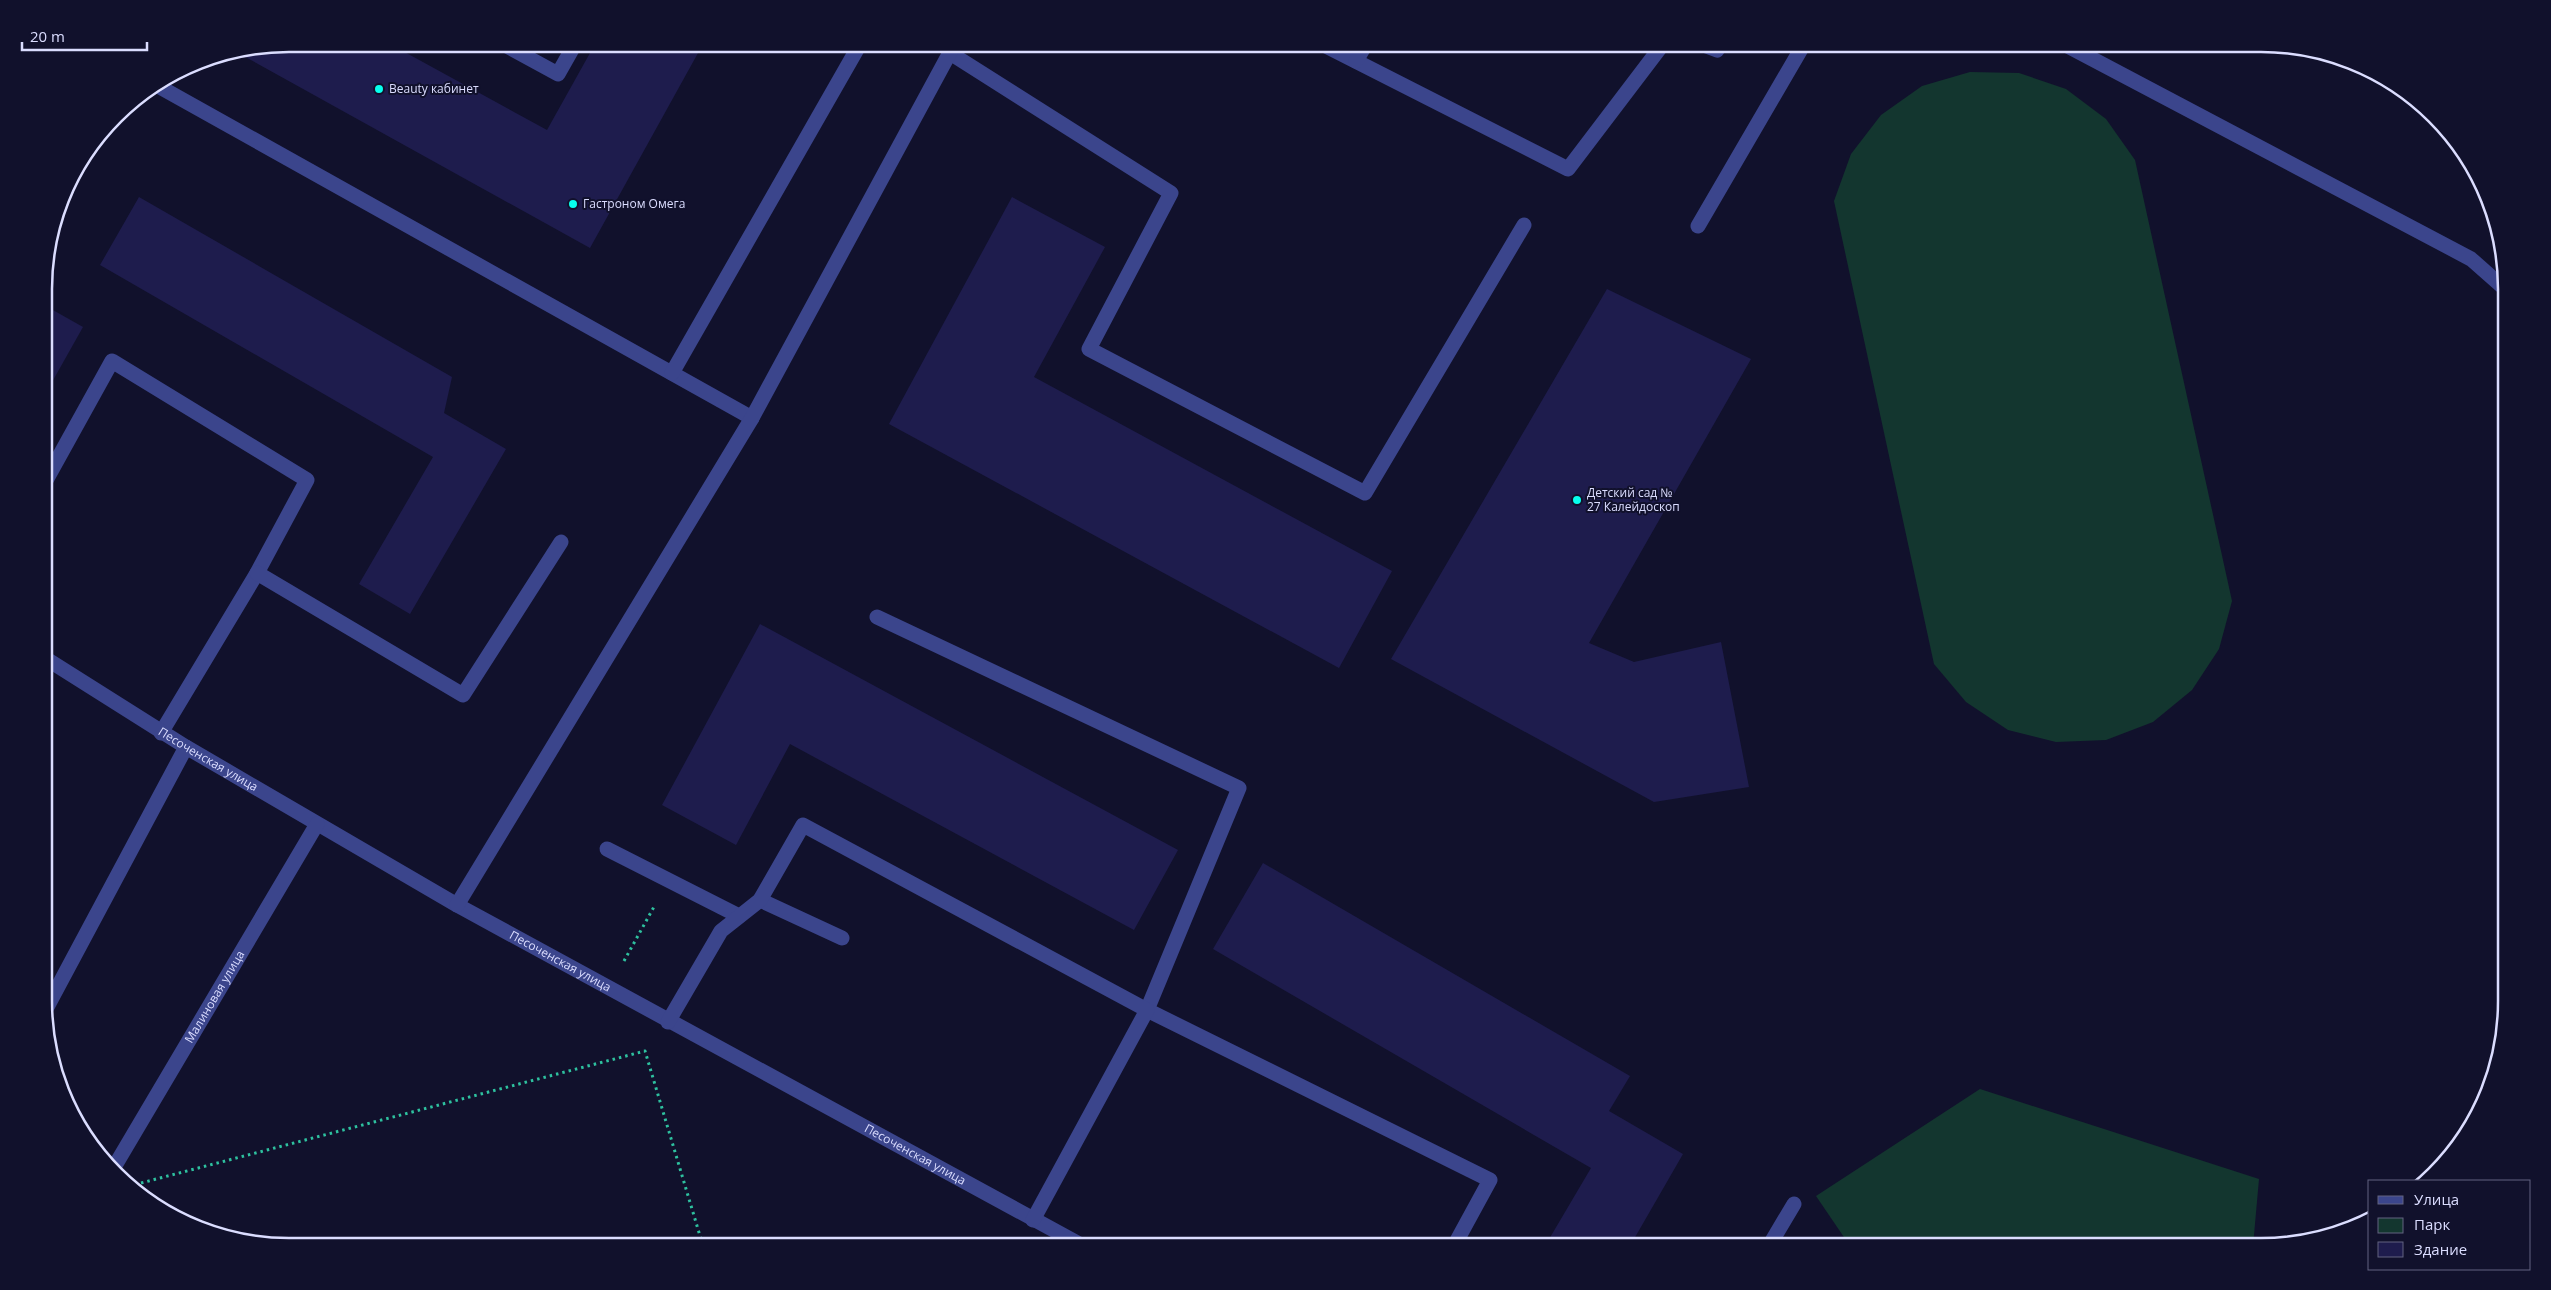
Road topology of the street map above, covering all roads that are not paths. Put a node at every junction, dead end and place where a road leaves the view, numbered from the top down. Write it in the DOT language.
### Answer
graph roads {
  1 [pos="518,52"];
  2 [pos="570,52"];
  3 [pos="855,52"];
  4 [pos="950,52"];
  5 [pos="958,52"];
  6 [pos="1338,52"];
  7 [pos="1361,52"];
  8 [pos="1657,52"];
  9 [pos="1799,52"];
  10 [pos="2079,52"];
  11 [pos="1356,61"];
  12 [pos="163,89"];
  13 [pos="1524,225"];
  14 [pos="1698,226"];
  15 [pos="2498,283"];
  16 [pos="672,373"];
  17 [pos="752,418"];
  18 [pos="52,459"];
  19 [pos="561,542"];
  20 [pos="257,573"];
  21 [pos="877,617"];
  22 [pos="52,663"];
  23 [pos="161,733"];
  24 [pos="186,747"];
  25 [pos="317,824"];
  26 [pos="607,849"];
  27 [pos="760,900"];
  28 [pos="457,905"];
  29 [pos="739,916"];
  30 [pos="842,938"];
  31 [pos="52,998"];
  32 [pos="1147,1010"];
  33 [pos="668,1022"];
  34 [pos="117,1163"];
  35 [pos="1794,1204"];
  36 [pos="1033,1220"];
  37 [pos="1068,1238"];
  38 [pos="1458,1238"];
  39 [pos="1774,1238"];
  1 -- 2 [label="street"];
  3 -- 16 [label="street"];
  4 -- 17 [label="street"];
  5 -- 13 [label="street"];
  6 -- 11 [label="street"];
  7 -- 11 [label="street"];
  8 -- 11 [label="street"];
  9 -- 14 [label="street"];
  10 -- 15 [label="street"];
  12 -- 16 [label="street"];
  16 -- 17 [label="street"];
  17 -- 28 [label="street"];
  18 -- 20 [label="street"];
  19 -- 20 [label="street"];
  20 -- 23 [label="street"];
  21 -- 32 [label="street"];
  22 -- 23 [label="street, Песоченская улица"];
  23 -- 24 [label="street, Песоченская улица"];
  24 -- 25 [label="street, Песоченская улица"];
  24 -- 31 [label="street"];
  25 -- 28 [label="street, Песоченская улица"];
  25 -- 34 [label="street, Малиновая улица"];
  26 -- 29 [label="street"];
  27 -- 29 [label="street"];
  27 -- 30 [label="street"];
  27 -- 32 [label="street"];
  28 -- 33 [label="street, Песоченская улица"];
  29 -- 33 [label="street"];
  32 -- 36 [label="street"];
  32 -- 38 [label="street"];
  33 -- 36 [label="street, Песоченская улица"];
  35 -- 39 [label="street"];
  36 -- 37 [label="street, Песоченская улица"];
}
